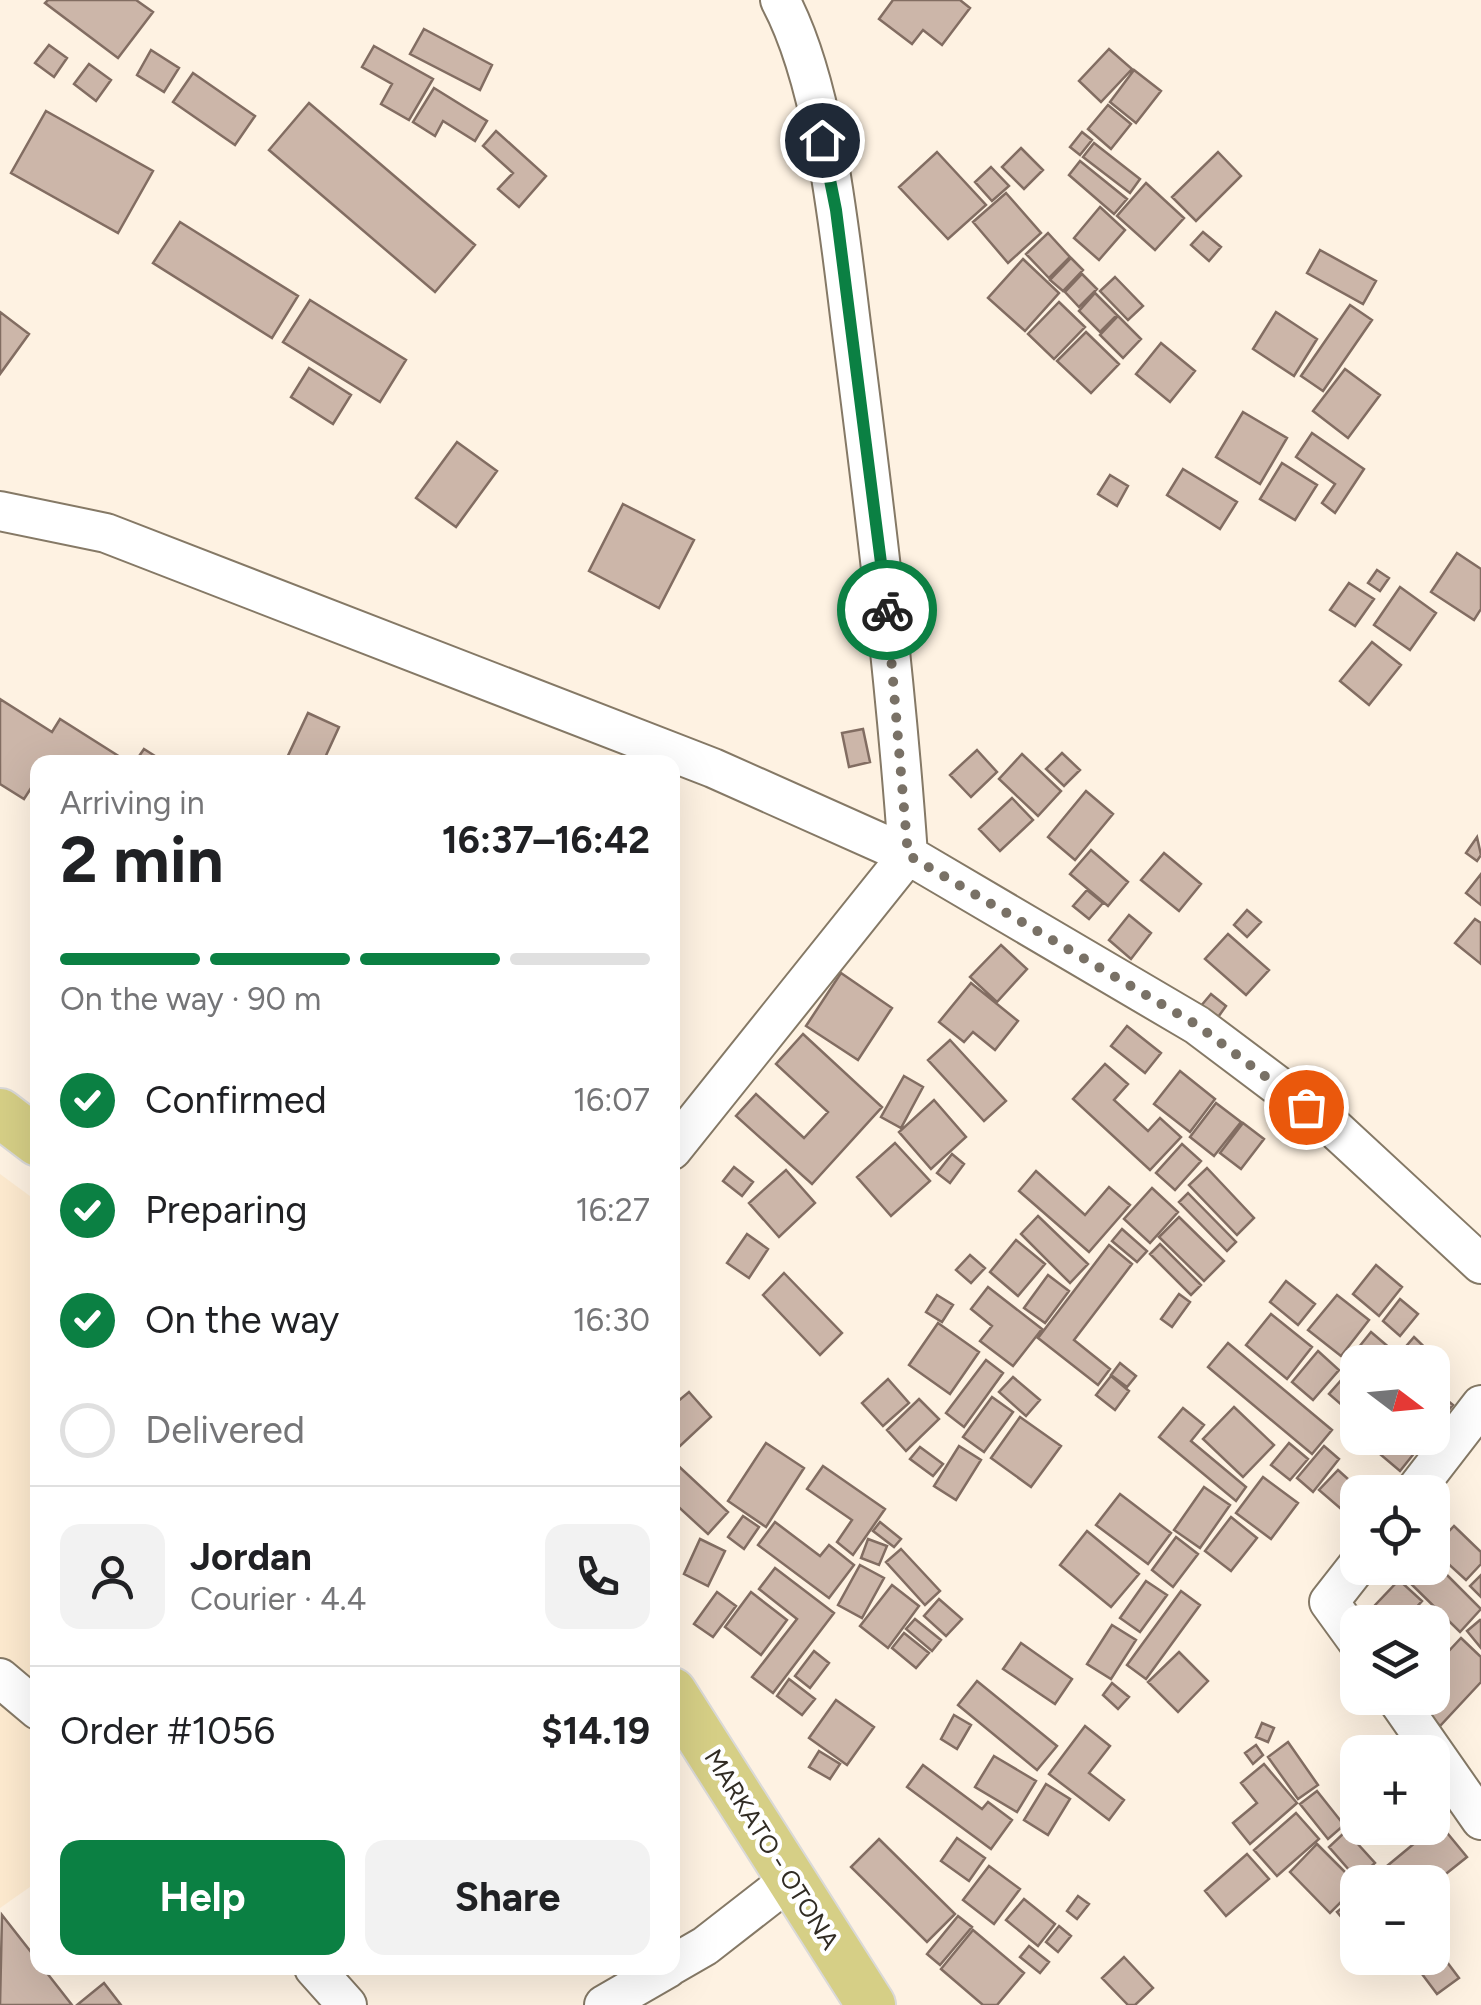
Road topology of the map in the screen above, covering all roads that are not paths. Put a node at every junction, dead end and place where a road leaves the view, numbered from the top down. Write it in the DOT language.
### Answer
graph roads {
  1 [pos="780,0"];
  2 [pos="0,512"];
  3 [pos="679,755"];
  4 [pos="680,755"];
  5 [pos="908,855"];
  6 [pos="0,1113"];
  7 [pos="30,1136"];
  8 [pos="680,1140"];
  9 [pos="1481,1264"];
  10 [pos="1481,1405"];
  11 [pos="1427,1475"];
  12 [pos="1343,1585"];
  13 [pos="1340,1616"];
  14 [pos="0,1678"];
  15 [pos="30,1703"];
  16 [pos="680,1705"];
  17 [pos="1408,1715"];
  18 [pos="1481,1820"];
  19 [pos="791,1879"];
  20 [pos="680,1960"];
  21 [pos="320,1975"];
  22 [pos="655,1975"];
  23 [pos="347,2005"];
  24 [pos="604,2005"];
  25 [pos="871,2005"];
  1 -- 5 [label="street"];
  2 -- 3 [label="street"];
  4 -- 5 [label="street"];
  5 -- 8 [label="street"];
  5 -- 9 [label="street"];
  6 -- 7 [label="main road"];
  10 -- 11 [label="street"];
  12 -- 13 [label="street"];
  14 -- 15 [label="street"];
  16 -- 19 [label="main road, MARKATO - OTONA"];
  17 -- 18 [label="street"];
  19 -- 20 [label="street"];
  19 -- 25 [label="main road, MARKATO - OTONA"];
  21 -- 23 [label="street"];
  22 -- 24 [label="street"];
}
